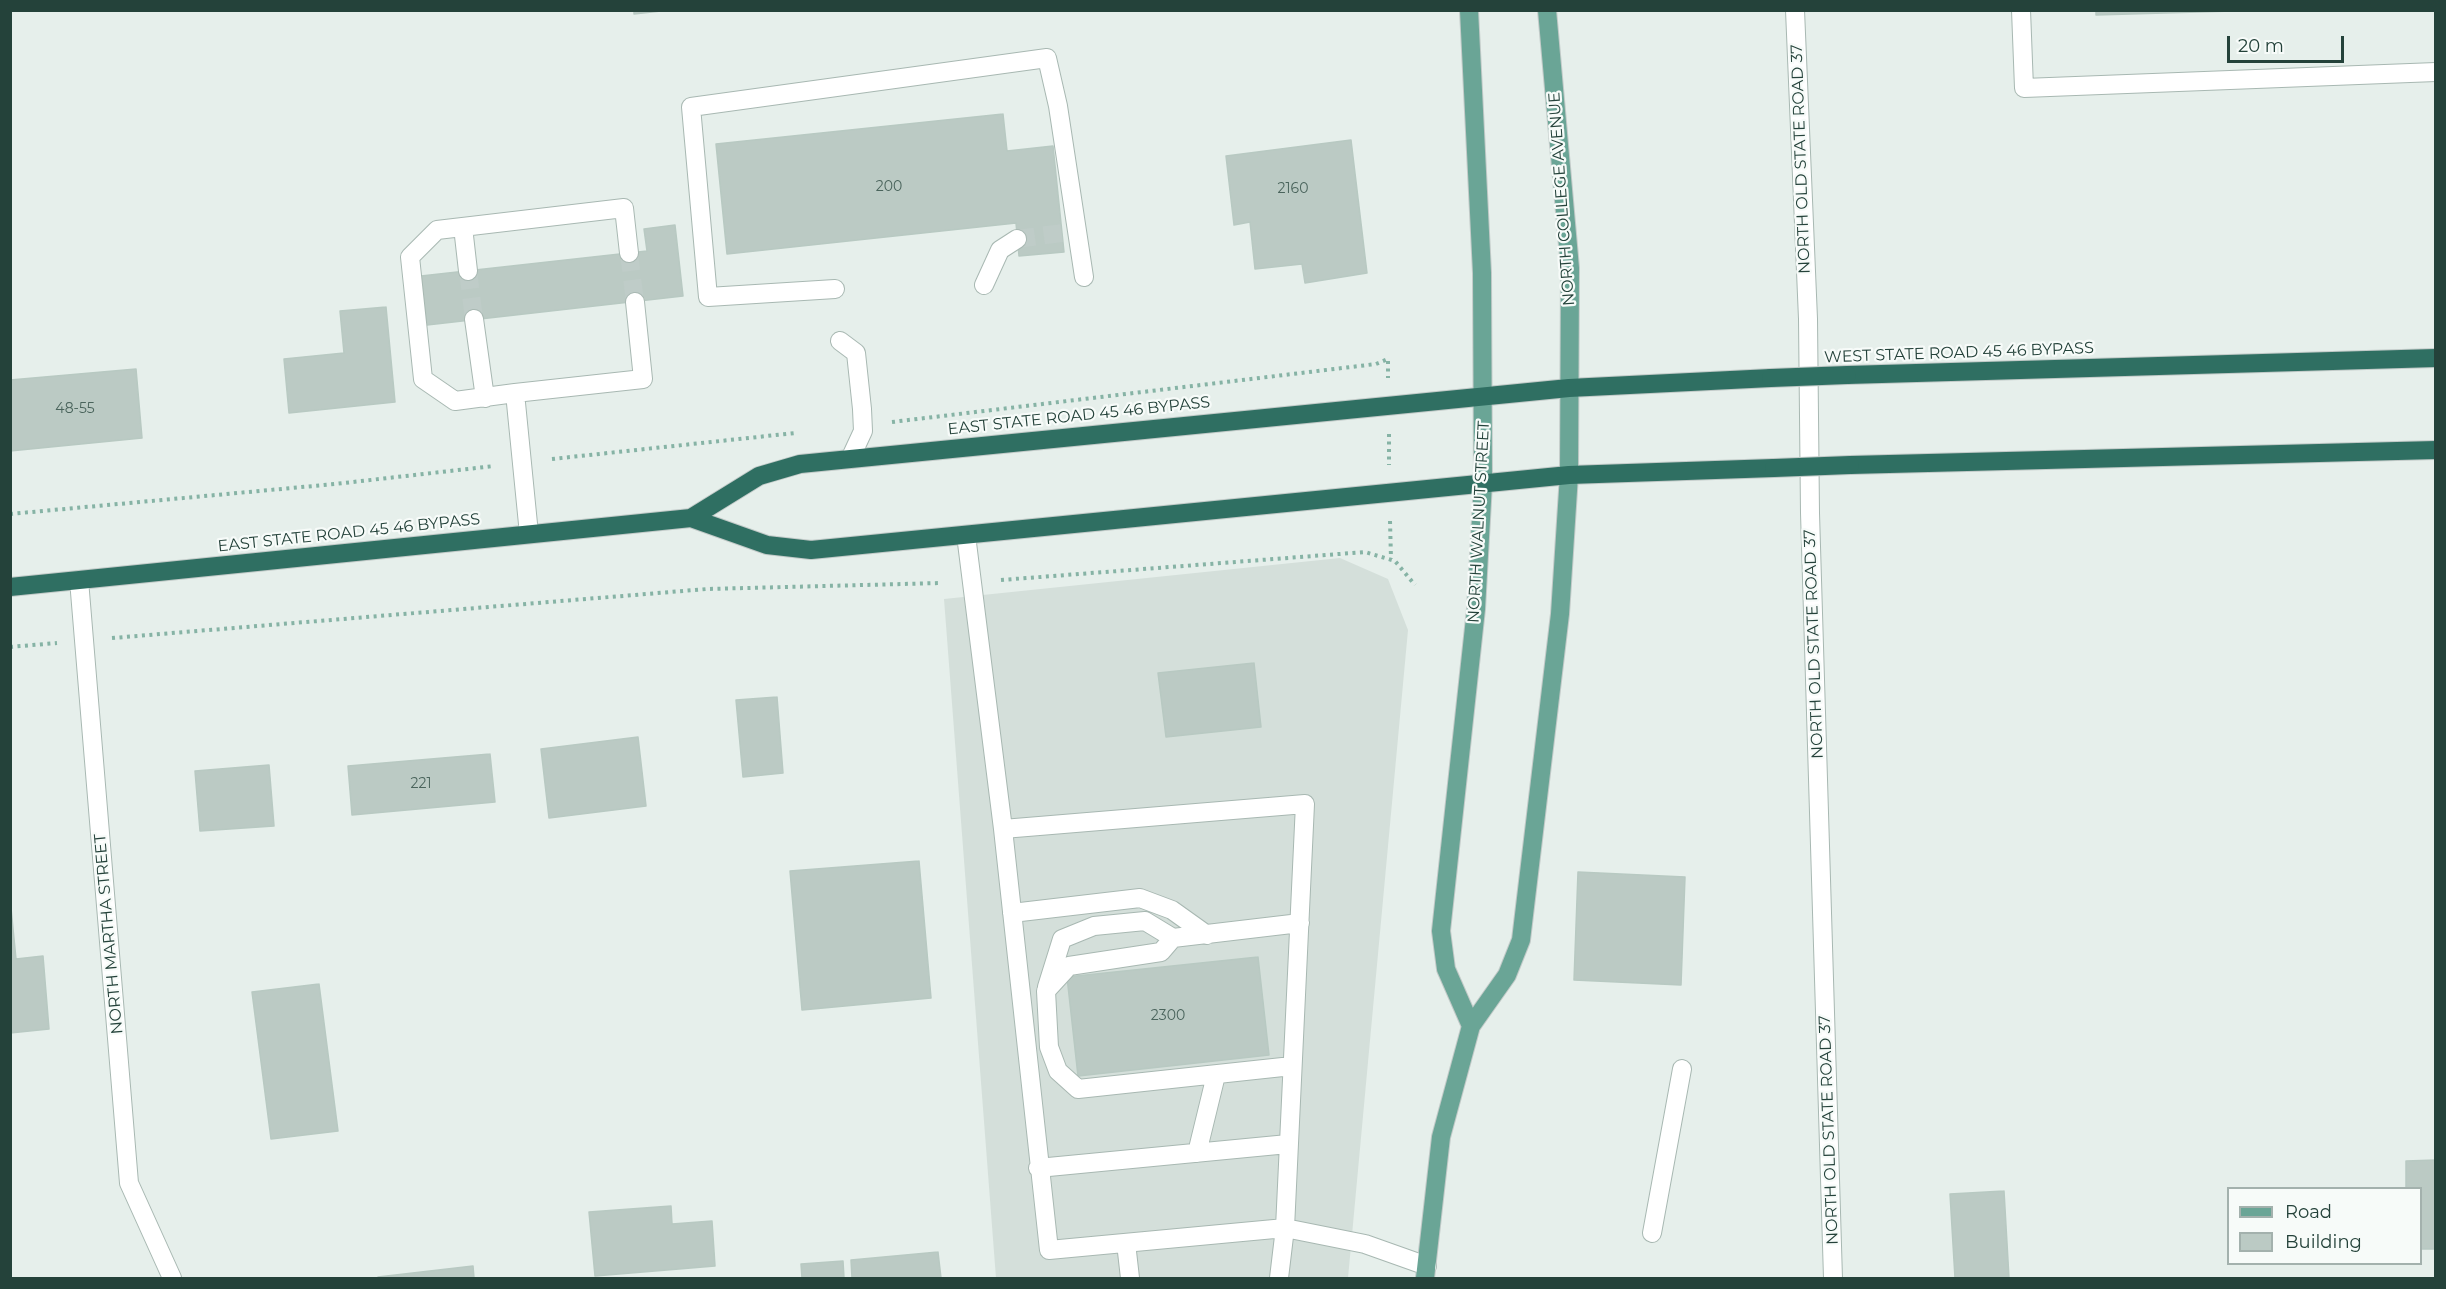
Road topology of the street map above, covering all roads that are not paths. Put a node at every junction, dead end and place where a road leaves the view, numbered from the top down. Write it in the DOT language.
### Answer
graph roads {
  1 [pos="1469,10"];
  2 [pos="1547,10"];
  3 [pos="1795,10"];
  4 [pos="2021,10"];
  5 [pos="2436,72"];
  6 [pos="463,227"];
  7 [pos="1017,239"];
  8 [pos="629,253"];
  9 [pos="468,271"];
  10 [pos="1084,277"];
  11 [pos="984,285"];
  12 [pos="835,289"];
  13 [pos="635,302"];
  14 [pos="474,319"];
  15 [pos="840,341"];
  16 [pos="2436,358"];
  17 [pos="1569,388"];
  18 [pos="515,393"];
  19 [pos="1484,395"];
  20 [pos="486,398"];
  21 [pos="2436,450"];
  22 [pos="850,459"];
  23 [pos="1569,475"];
  24 [pos="1483,483"];
  25 [pos="692,518"];
  26 [pos="529,534"];
  27 [pos="966,535"];
  28 [pos="79,580"];
  29 [pos="10,587"];
  30 [pos="1003,830"];
  31 [pos="1012,913"];
  32 [pos="1300,922"];
  33 [pos="1208,935"];
  34 [pos="1173,938"];
  35 [pos="1046,992"];
  36 [pos="1471,1026"];
  37 [pos="1292,1066"];
  38 [pos="1682,1069"];
  39 [pos="1216,1075"];
  40 [pos="1288,1144"];
  41 [pos="1197,1153"];
  42 [pos="1038,1168"];
  43 [pos="1285,1228"];
  44 [pos="1652,1233"];
  45 [pos="1126,1242"];
  46 [pos="1426,1272"];
  47 [pos="172,1278"];
  48 [pos="1130,1278"];
  49 [pos="1279,1278"];
  50 [pos="1833,1278"];
  1 -- 19 [label="main road, NORTH WALNUT STREET"];
  2 -- 17 [label="main road, NORTH COLLEGE AVENUE"];
  3 -- 50 [label="street, NORTH OLD STATE ROAD 37"];
  4 -- 5 [label="street"];
  6 -- 8 [label="street"];
  6 -- 9 [label="street"];
  6 -- 20 [label="street"];
  7 -- 11 [label="street"];
  10 -- 12 [label="street"];
  13 -- 18 [label="street"];
  14 -- 20 [label="street"];
  15 -- 22 [label="street"];
  16 -- 17 [label="highway, WEST STATE ROAD 45 46 BYPASS, bridge"];
  17 -- 19 [label="highway, WEST STATE ROAD 45 46 BYPASS"];
  17 -- 23 [label="main road"];
  18 -- 20 [label="street"];
  18 -- 26 [label="street"];
  19 -- 22 [label="highway, EAST STATE ROAD 45 46 BYPASS"];
  19 -- 24 [label="main road, NORTH WALNUT STREET"];
  21 -- 23 [label="highway, EAST STATE ROAD 45 46 BYPASS, bridge"];
  22 -- 25 [label="highway, EAST STATE ROAD 45 46 BYPASS"];
  23 -- 24 [label="highway, EAST STATE ROAD 45 46 BYPASS"];
  23 -- 36 [label="main road"];
  24 -- 27 [label="highway, EAST STATE ROAD 45 46 BYPASS"];
  24 -- 36 [label="main road, NORTH WALNUT STREET"];
  25 -- 26 [label="highway, EAST STATE ROAD 45 46 BYPASS"];
  25 -- 27 [label="highway, EAST STATE ROAD 45 46 BYPASS"];
  26 -- 28 [label="highway, EAST STATE ROAD 45 46 BYPASS"];
  27 -- 30 [label="street"];
  28 -- 29 [label="highway, EAST STATE ROAD 45 46 BYPASS"];
  28 -- 47 [label="street, NORTH MARTHA STREET"];
  30 -- 31 [label="street"];
  30 -- 32 [label="street"];
  31 -- 33 [label="street"];
  31 -- 42 [label="street"];
  32 -- 33 [label="street"];
  32 -- 37 [label="street"];
  33 -- 34 [label="street"];
  34 -- 35 [label="street"];
  34 -- 35 [label="street"];
  35 -- 39 [label="street"];
  36 -- 46 [label="main road"];
  37 -- 39 [label="street"];
  37 -- 40 [label="street"];
  38 -- 44 [label="street"];
  39 -- 41 [label="street"];
  40 -- 41 [label="street"];
  40 -- 43 [label="street"];
  41 -- 42 [label="street"];
  42 -- 45 [label="street"];
  43 -- 45 [label="street"];
  43 -- 46 [label="street"];
  43 -- 49 [label="street"];
  45 -- 48 [label="street"];
}
